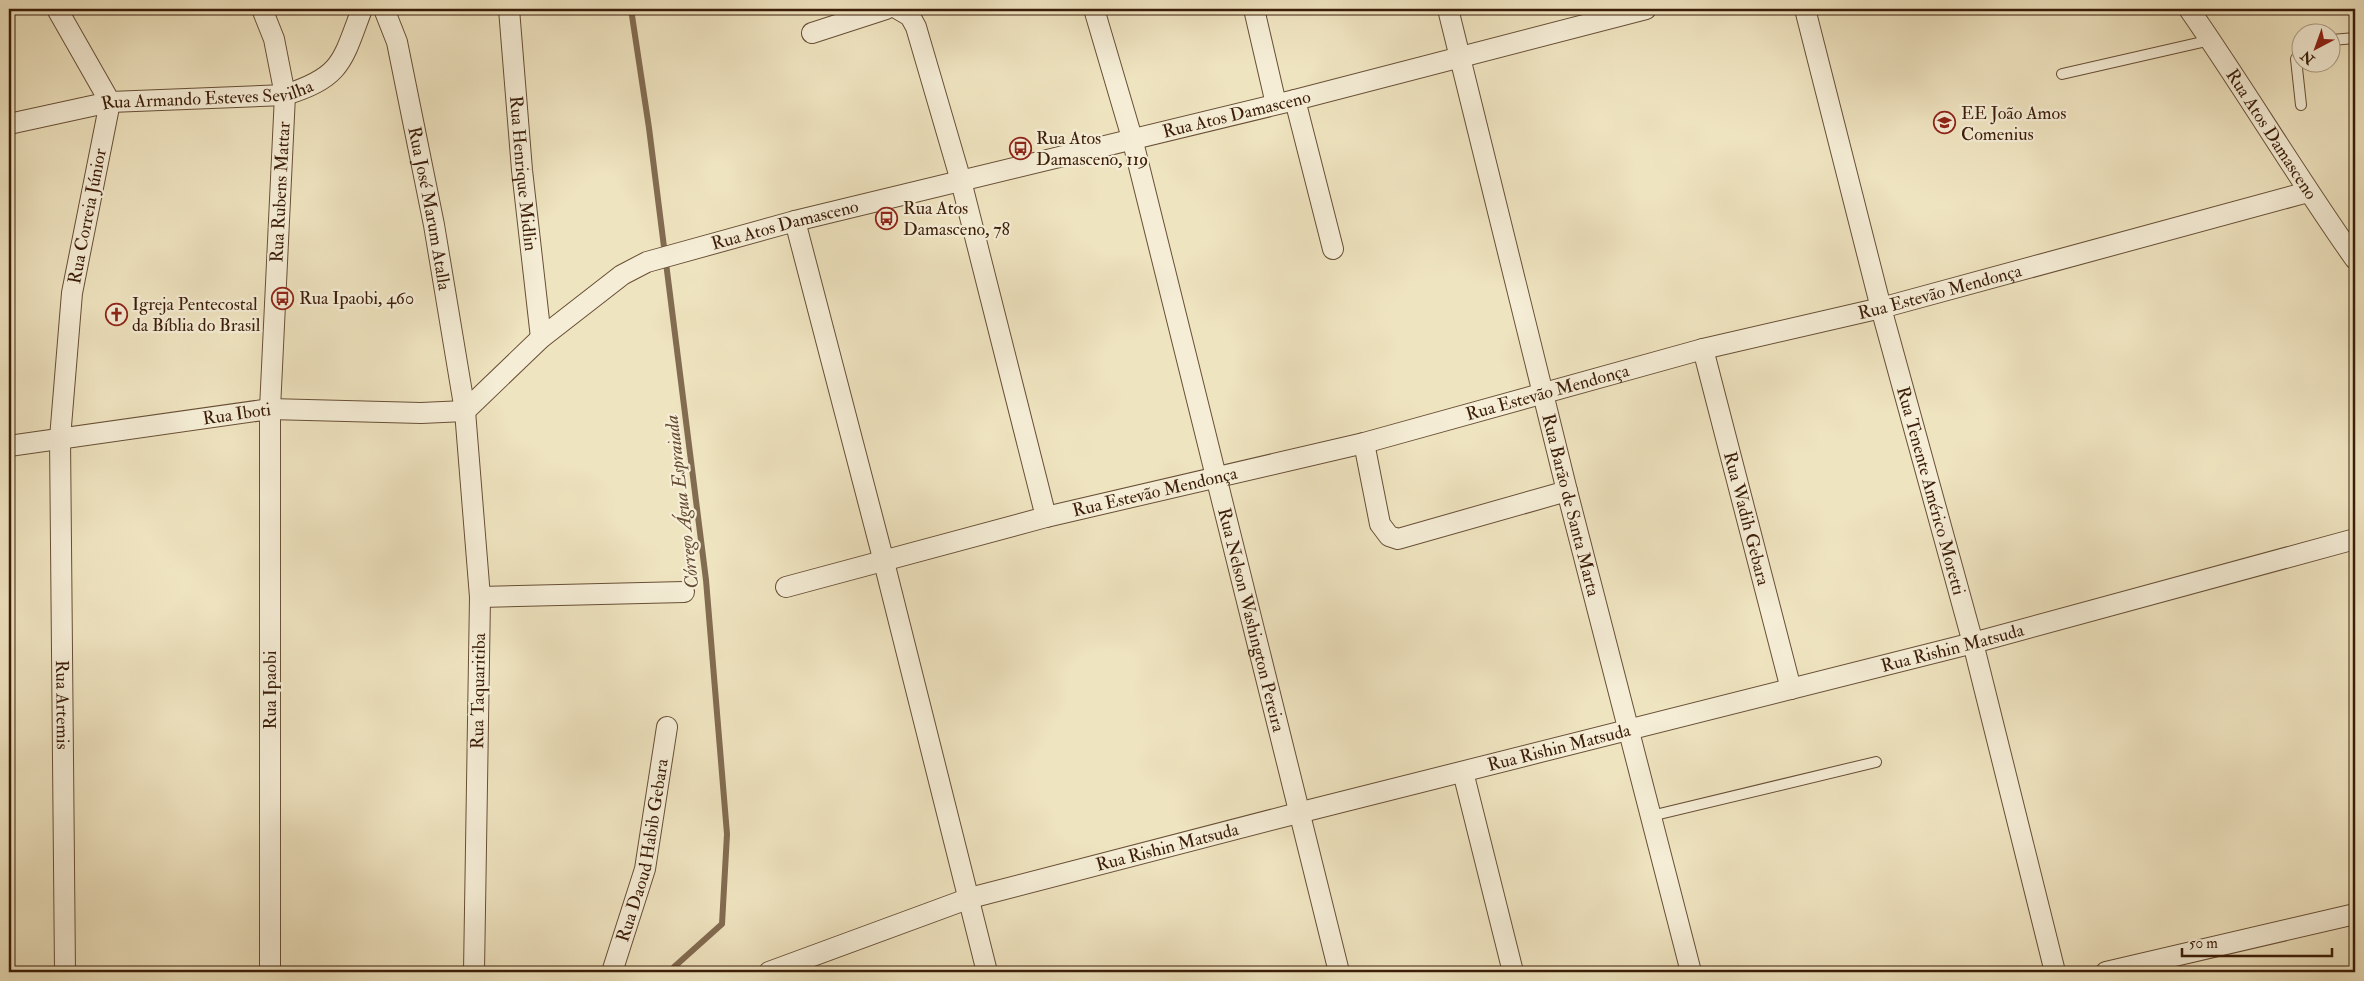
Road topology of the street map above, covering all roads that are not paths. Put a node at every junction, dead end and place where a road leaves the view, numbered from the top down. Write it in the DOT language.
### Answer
graph roads {
  1 [pos="57,9"];
  2 [pos="262,9"];
  3 [pos="362,9"];
  4 [pos="384,9"];
  5 [pos="509,9"];
  6 [pos="886,9"];
  7 [pos="898,9"];
  8 [pos="1094,9"];
  9 [pos="1254,9"];
  10 [pos="1448,9"];
  11 [pos="1646,9"];
  12 [pos="1805,9"];
  13 [pos="2189,9"];
  14 [pos="812,33"];
  15 [pos="2355,38"];
  16 [pos="2342,39"];
  17 [pos="2211,40"];
  18 [pos="1460,56"];
  19 [pos="2297,72"];
  20 [pos="2062,74"];
  21 [pos="284,95"];
  22 [pos="110,102"];
  23 [pos="1286,102"];
  24 [pos="2301,105"];
  25 [pos="9,124"];
  26 [pos="1132,138"];
  27 [pos="961,181"];
  28 [pos="2308,192"];
  29 [pos="795,221"];
  30 [pos="1333,249"];
  31 [pos="2355,259"];
  32 [pos="1881,308"];
  33 [pos="541,338"];
  34 [pos="1703,349"];
  35 [pos="1545,393"];
  36 [pos="270,408"];
  37 [pos="465,411"];
  38 [pos="60,438"];
  39 [pos="1364,443"];
  40 [pos="9,446"];
  41 [pos="1215,476"];
  42 [pos="1567,491"];
  43 [pos="1046,517"];
  44 [pos="2355,539"];
  45 [pos="884,562"];
  46 [pos="786,587"];
  47 [pos="684,592"];
  48 [pos="480,596"];
  49 [pos="1973,643"];
  50 [pos="1791,689"];
  51 [pos="667,727"];
  52 [pos="1628,730"];
  53 [pos="1876,762"];
  54 [pos="1463,772"];
  55 [pos="1298,813"];
  56 [pos="1651,816"];
  57 [pos="970,898"];
  58 [pos="2355,914"];
  59 [pos="65,972"];
  60 [pos="270,972"];
  61 [pos="474,972"];
  62 [pos="612,972"];
  63 [pos="769,972"];
  64 [pos="987,972"];
  65 [pos="1339,972"];
  66 [pos="1513,972"];
  67 [pos="1691,972"];
  68 [pos="2055,972"];
  69 [pos="2106,972"];
  1 -- 22 [label="street"];
  2 -- 21 [label="street, Rua Rubens Mattar"];
  3 -- 21 [label="street, Rua Armando Esteves Sevilha"];
  4 -- 37 [label="street, Rua José Marum Atalla"];
  5 -- 33 [label="street, Rua Henrique Midlin"];
  6 -- 14 [label="street"];
  7 -- 27 [label="street"];
  8 -- 26 [label="street, Rua Nelson Washington Pereira"];
  9 -- 23 [label="street"];
  10 -- 18 [label="street, Rua Barão de Santa Marta"];
  11 -- 18 [label="street, Rua Atos Damasceno"];
  12 -- 32 [label="street, Rua Tenente Américo Moretti"];
  13 -- 17 [label="street, Rua Atos Damasceno"];
  15 -- 16 [label="lane"];
  17 -- 20 [label="lane"];
  17 -- 28 [label="street, Rua Atos Damasceno"];
  18 -- 23 [label="street, Rua Atos Damasceno"];
  18 -- 35 [label="street, Rua Barão de Santa Marta"];
  19 -- 24 [label="lane"];
  21 -- 22 [label="street, Rua Armando Esteves Sevilha"];
  21 -- 36 [label="street, Rua Rubens Mattar"];
  22 -- 25 [label="street, Rua Armando Esteves Sevilha"];
  22 -- 38 [label="street, Rua Correia Júnior"];
  23 -- 26 [label="street, Rua Atos Damasceno"];
  23 -- 30 [label="street"];
  26 -- 27 [label="street, Rua Atos Damasceno"];
  26 -- 41 [label="street, Rua Nelson Washington Pereira"];
  27 -- 29 [label="street, Rua Atos Damasceno"];
  27 -- 43 [label="street"];
  28 -- 31 [label="street, Rua Atos Damasceno"];
  28 -- 32 [label="street, Rua Estevão Mendonça"];
  29 -- 33 [label="street, Rua Atos Damasceno"];
  29 -- 45 [label="street"];
  32 -- 34 [label="street, Rua Estevão Mendonça"];
  32 -- 49 [label="street, Rua Tenente Américo Moretti"];
  33 -- 37 [label="street, Rua Atos Damasceno"];
  34 -- 35 [label="street, Rua Estevão Mendonça"];
  34 -- 50 [label="street, Rua Wadih Gebara"];
  35 -- 39 [label="street, Rua Estevão Mendonça"];
  35 -- 42 [label="street, Rua Barão de Santa Marta"];
  36 -- 37 [label="street, Rua Iboti"];
  36 -- 38 [label="street, Rua Iboti"];
  36 -- 60 [label="street, Rua Ipaobi"];
  37 -- 48 [label="street, Rua Taquaritiba"];
  38 -- 40 [label="street, Rua Iboti"];
  38 -- 59 [label="street, Rua Artemis"];
  39 -- 41 [label="street, Rua Estevão Mendonça"];
  39 -- 42 [label="street"];
  41 -- 43 [label="street, Rua Estevão Mendonça"];
  41 -- 55 [label="street, Rua Nelson Washington Pereira"];
  42 -- 52 [label="street, Rua Barão de Santa Marta"];
  43 -- 45 [label="street, Rua Estevão Mendonça"];
  44 -- 49 [label="street, Rua Rishin Matsuda"];
  45 -- 46 [label="street, Rua Estevão Mendonça"];
  45 -- 57 [label="street"];
  47 -- 48 [label="street"];
  48 -- 61 [label="street, Rua Taquaritiba"];
  49 -- 50 [label="street, Rua Rishin Matsuda"];
  49 -- 68 [label="street, Rua Tenente Américo Moretti"];
  50 -- 52 [label="street, Rua Rishin Matsuda"];
  51 -- 62 [label="street, Rua Daoud Habib Gebara"];
  52 -- 54 [label="street, Rua Rishin Matsuda"];
  52 -- 56 [label="street, Rua Barão de Santa Marta"];
  53 -- 56 [label="lane"];
  54 -- 55 [label="street, Rua Rishin Matsuda"];
  54 -- 66 [label="street"];
  55 -- 57 [label="street, Rua Rishin Matsuda"];
  55 -- 65 [label="street, Rua Nelson Washington Pereira"];
  56 -- 67 [label="street, Rua Barão de Santa Marta"];
  57 -- 63 [label="street, Rua Rishin Matsuda"];
  57 -- 64 [label="street"];
  58 -- 69 [label="street"];
}
